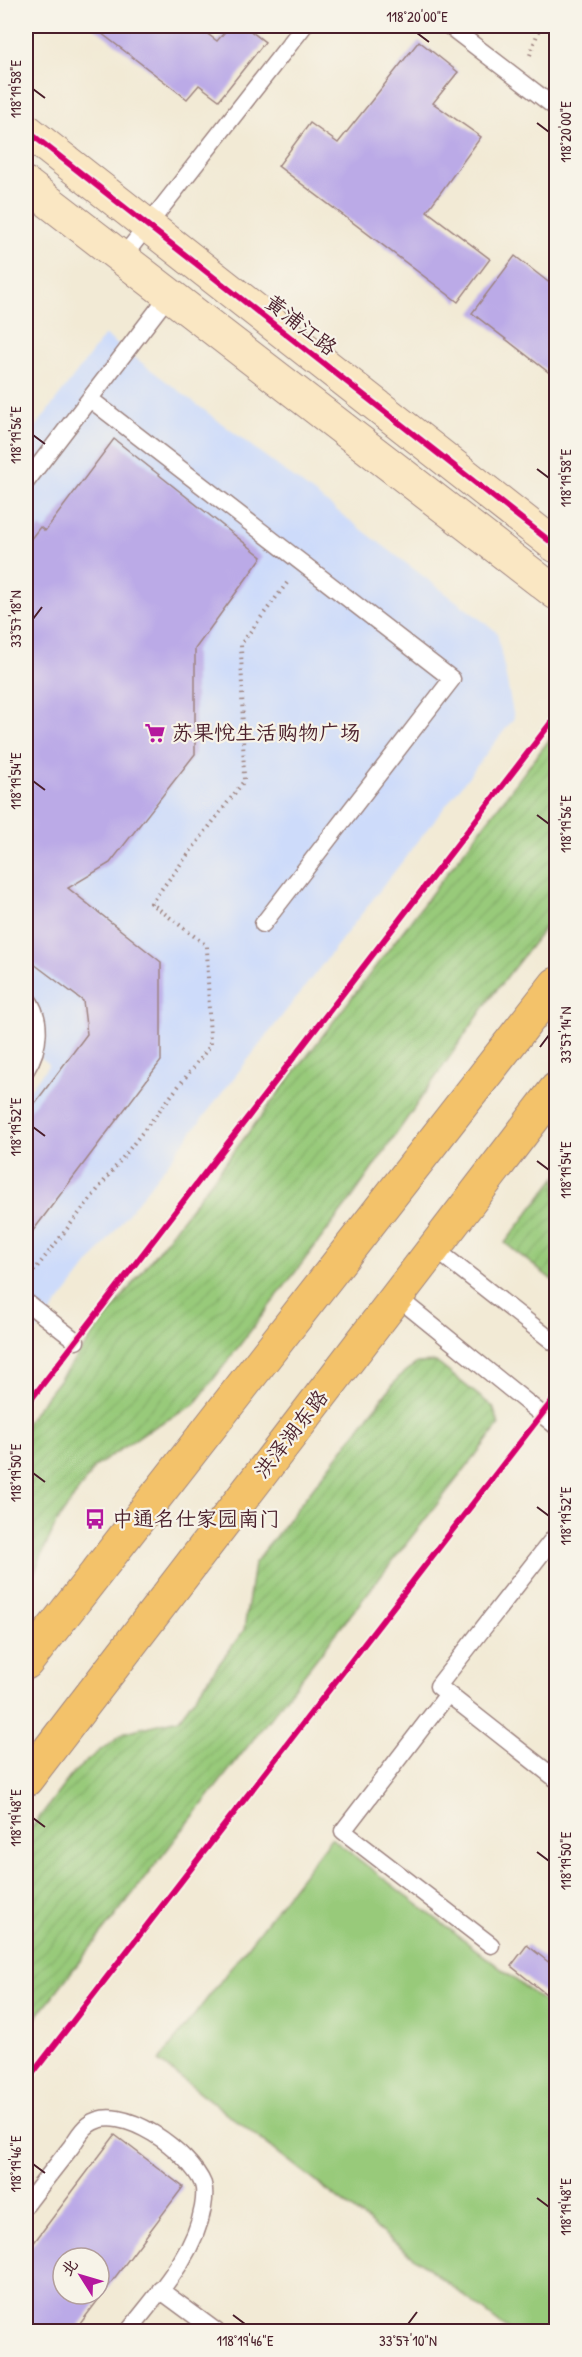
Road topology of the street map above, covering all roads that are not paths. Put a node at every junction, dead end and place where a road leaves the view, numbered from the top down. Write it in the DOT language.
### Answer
graph roads {
  1 [pos="304,26"];
  2 [pos="449,26"];
  3 [pos="556,108"];
  4 [pos="26,130"];
  5 [pos="26,184"];
  6 [pos="147,225"];
  7 [pos="122,258"];
  8 [pos="170,295"];
  9 [pos="90,399"];
  10 [pos="26,482"];
  11 [pos="556,546"];
  12 [pos="556,593"];
  13 [pos="263,924"];
  14 [pos="556,984"];
  15 [pos="26,997"];
  16 [pos="26,1070"];
  17 [pos="556,1089"];
  18 [pos="434,1248"];
  19 [pos="397,1297"];
  20 [pos="26,1302"];
  21 [pos="76,1341"];
  22 [pos="556,1344"];
  23 [pos="556,1426"];
  24 [pos="556,1535"];
  25 [pos="26,1663"];
  26 [pos="448,1694"];
  27 [pos="556,1779"];
  28 [pos="26,1780"];
  29 [pos="491,1945"];
  30 [pos="26,2205"];
  31 [pos="160,2290"];
  32 [pos="128,2331"];
  33 [pos="217,2331"];
  1 -- 6 [label="lane"];
  2 -- 3 [label="lane"];
  4 -- 6 [label="street, 黄浦江路"];
  5 -- 7 [label="street"];
  6 -- 7 [label="lane"];
  6 -- 11 [label="street, 黄浦江路"];
  7 -- 8 [label="street"];
  8 -- 9 [label="lane"];
  8 -- 12 [label="street"];
  9 -- 10 [label="lane"];
  9 -- 13 [label="lane"];
  14 -- 25 [label="main road"];
  15 -- 16 [label="lane"];
  17 -- 18 [label="main road, 洪泽湖东路"];
  18 -- 19 [label="main road, 洪泽湖东路"];
  18 -- 22 [label="lane"];
  19 -- 23 [label="lane"];
  19 -- 28 [label="main road, 洪泽湖东路"];
  20 -- 21 [label="lane"];
  24 -- 26 [label="lane"];
  26 -- 27 [label="lane"];
  26 -- 29 [label="lane"];
  30 -- 31 [label="lane"];
  31 -- 32 [label="lane"];
  31 -- 33 [label="lane"];
}
